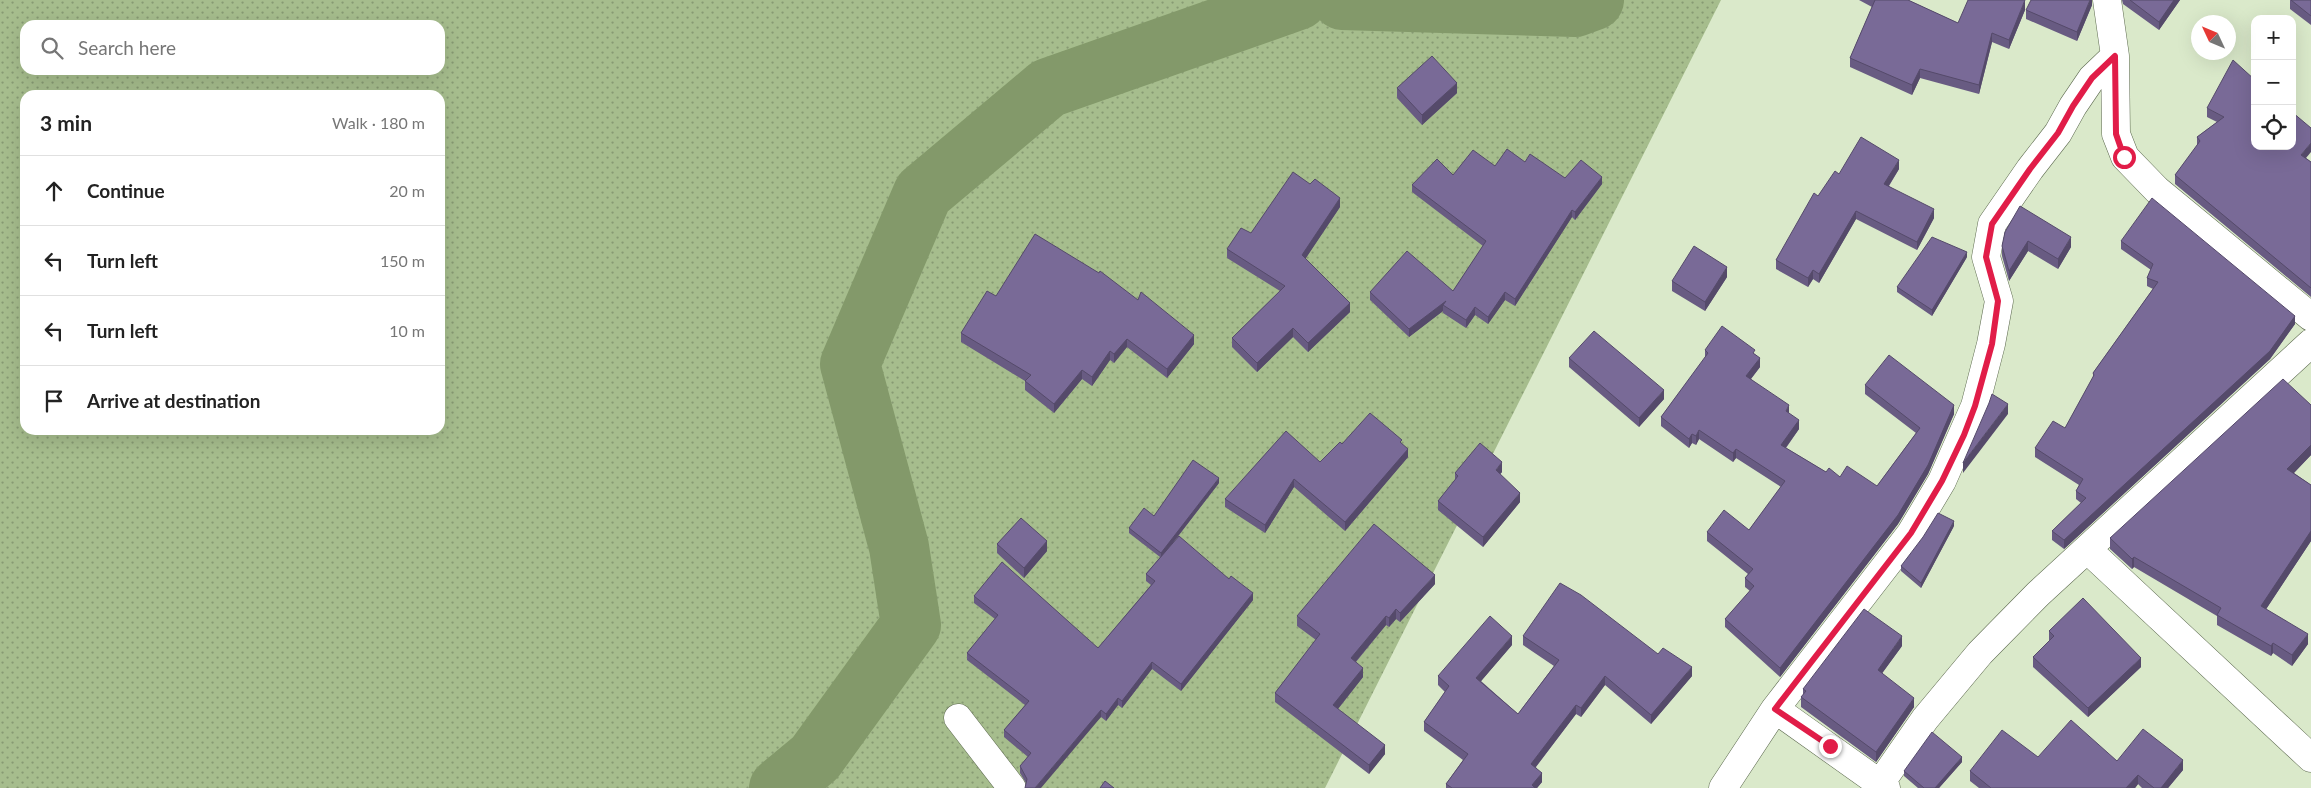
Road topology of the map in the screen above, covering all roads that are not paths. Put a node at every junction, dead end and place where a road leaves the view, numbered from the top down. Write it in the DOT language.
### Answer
graph roads {
  1 [pos="2107,0"];
  2 [pos="2115,56"];
  3 [pos="2311,316"];
  4 [pos="2311,343"];
  5 [pos="2088,550"];
  6 [pos="1775,709"];
  7 [pos="958,718"];
  8 [pos="2311,758"];
  9 [pos="1881,787"];
  10 [pos="1012,788"];
  11 [pos="1723,788"];
  1 -- 2 [label="street"];
  2 -- 3 [label="street"];
  2 -- 6 [label="street"];
  4 -- 5 [label="street"];
  5 -- 8 [label="street"];
  5 -- 9 [label="street"];
  6 -- 9 [label="street"];
  6 -- 11 [label="street"];
  7 -- 10 [label="street"];
}
